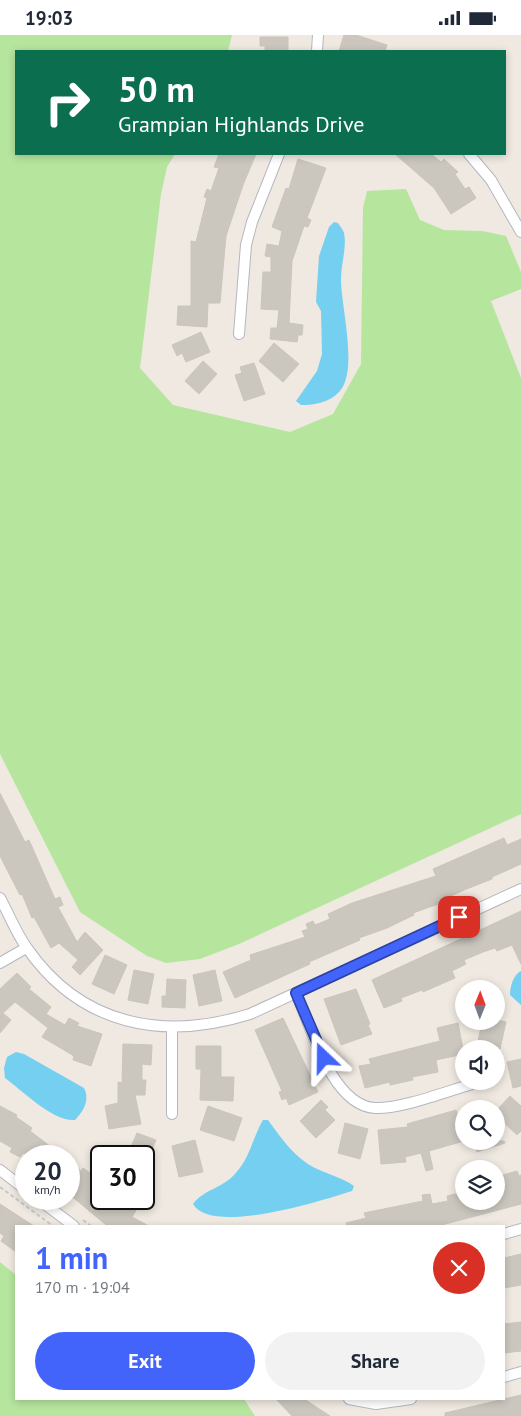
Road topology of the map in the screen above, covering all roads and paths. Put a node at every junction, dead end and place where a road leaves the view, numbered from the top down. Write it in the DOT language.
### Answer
graph roads {
  1 [pos="318,35"];
  2 [pos="317,50"];
  3 [pos="279,155"];
  4 [pos="470,155"];
  5 [pos="521,232"];
  6 [pos="239,334"];
  7 [pos="521,889"];
  8 [pos="0,898"];
  9 [pos="26,948"];
  10 [pos="0,963"];
  11 [pos="296,993"];
  12 [pos="172,1028"];
  13 [pos="455,1089"];
  14 [pos="172,1115"];
  15 [pos="0,1170"];
  16 [pos="15,1182"];
  17 [pos="0,1187"];
  18 [pos="53,1210"];
  19 [pos="51,1225"];
  20 [pos="73,1225"];
  21 [pos="521,1229"];
  22 [pos="505,1234"];
  23 [pos="521,1372"];
  24 [pos="505,1377"];
  25 [pos="354,1400"];
  26 [pos="404,1400"];
  1 -- 2 [label="street"];
  3 -- 6 [label="street"];
  4 -- 5 [label="street"];
  7 -- 11 [label="street"];
  8 -- 9 [label="street"];
  9 -- 10 [label="street"];
  9 -- 12 [label="street"];
  11 -- 12 [label="street"];
  11 -- 13 [label="street"];
  12 -- 14 [label="street"];
  15 -- 16 [label="street"];
  17 -- 19 [label="path"];
  18 -- 20 [label="street"];
  21 -- 22 [label="street"];
  23 -- 24 [label="street"];
  25 -- 26 [label="street"];
}
